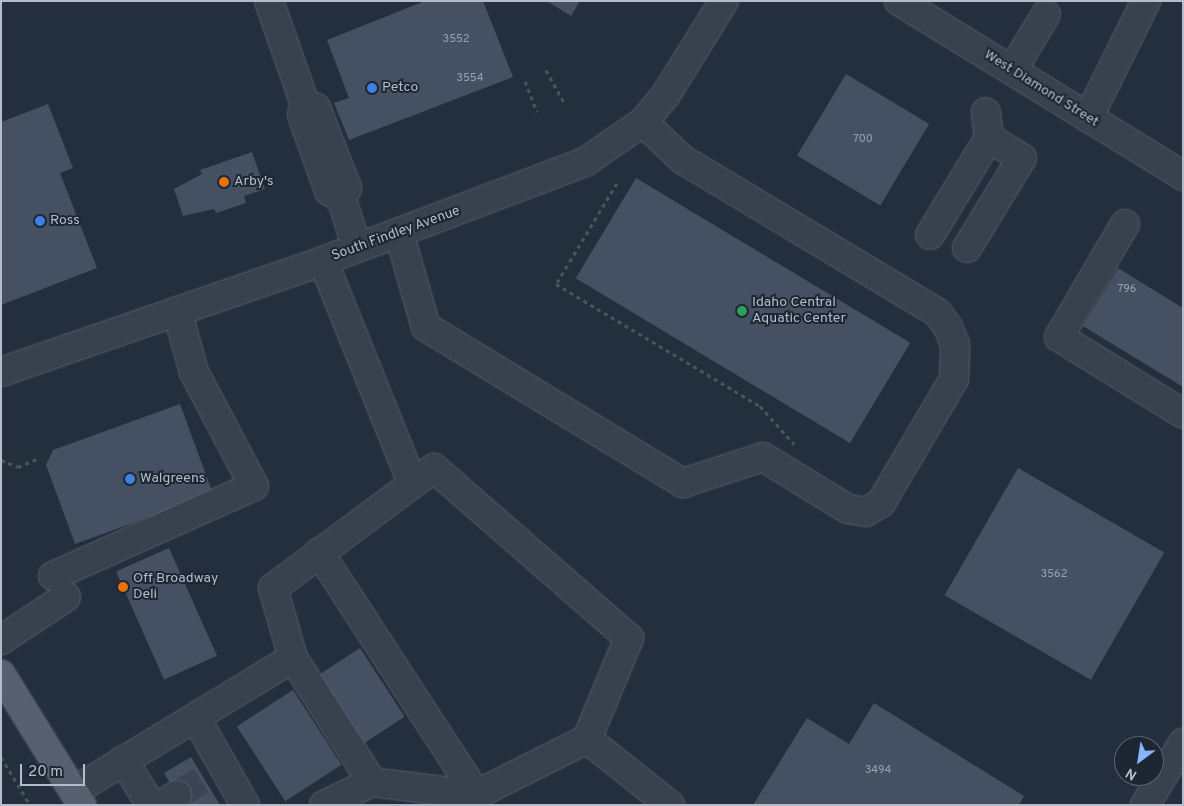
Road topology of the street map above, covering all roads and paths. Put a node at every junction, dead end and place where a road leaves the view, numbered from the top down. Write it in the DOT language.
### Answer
graph roads {
  1 [pos="269,1"];
  2 [pos="724,1"];
  3 [pos="899,1"];
  4 [pos="1146,1"];
  5 [pos="1046,14"];
  6 [pos="546,70"];
  7 [pos="1012,71"];
  8 [pos="525,81"];
  9 [pos="564,102"];
  10 [pos="537,112"];
  11 [pos="1088,118"];
  12 [pos="643,122"];
  13 [pos="1183,176"];
  14 [pos="617,183"];
  15 [pos="1125,224"];
  16 [pos="399,233"];
  17 [pos="930,235"];
  18 [pos="357,248"];
  19 [pos="966,248"];
  20 [pos="323,261"];
  21 [pos="177,311"];
  22 [pos="1,372"];
  23 [pos="1183,414"];
  24 [pos="794,444"];
  25 [pos="37,459"];
  26 [pos="1,460"];
  27 [pos="412,482"];
  28 [pos="319,552"];
  29 [pos="1,640"];
  30 [pos="294,658"];
  31 [pos="1,674"];
  32 [pos="196,718"];
  33 [pos="587,738"];
  34 [pos="1183,743"];
  35 [pos="1,757"];
  36 [pos="123,760"];
  37 [pos="372,782"];
  38 [pos="78,798"];
  39 [pos="467,801"];
  40 [pos="240,803"];
  41 [pos="30,805"];
  42 [pos="151,805"];
  43 [pos="324,805"];
  44 [pos="670,805"];
  45 [pos="1145,805"];
  1 -- 18 [label="street"];
  2 -- 12 [label="street, South Findley Avenue"];
  3 -- 7 [label="street, West Diamond Street"];
  4 -- 11 [label="street"];
  5 -- 7 [label="street"];
  6 -- 9 [label="path"];
  7 -- 11 [label="street, West Diamond Street"];
  8 -- 10 [label="path"];
  11 -- 13 [label="street, West Diamond Street"];
  12 -- 16 [label="street, South Findley Avenue"];
  12 -- 16 [label="street"];
  14 -- 24 [label="path"];
  15 -- 23 [label="street"];
  16 -- 18 [label="street, South Findley Avenue"];
  17 -- 19 [label="street"];
  18 -- 20 [label="street, South Findley Avenue"];
  20 -- 21 [label="street, South Findley Avenue"];
  20 -- 27 [label="street"];
  21 -- 22 [label="street, South Findley Avenue"];
  21 -- 29 [label="street"];
  25 -- 26 [label="path"];
  27 -- 28 [label="street"];
  27 -- 33 [label="street"];
  28 -- 30 [label="street"];
  28 -- 39 [label="street"];
  30 -- 32 [label="street"];
  30 -- 37 [label="street"];
  31 -- 38 [label="main road"];
  32 -- 36 [label="street"];
  32 -- 40 [label="street"];
  33 -- 39 [label="street"];
  33 -- 44 [label="street"];
  34 -- 45 [label="street"];
  35 -- 41 [label="path"];
  36 -- 38 [label="street"];
  36 -- 42 [label="street"];
  37 -- 39 [label="street"];
  37 -- 43 [label="street"];
}
